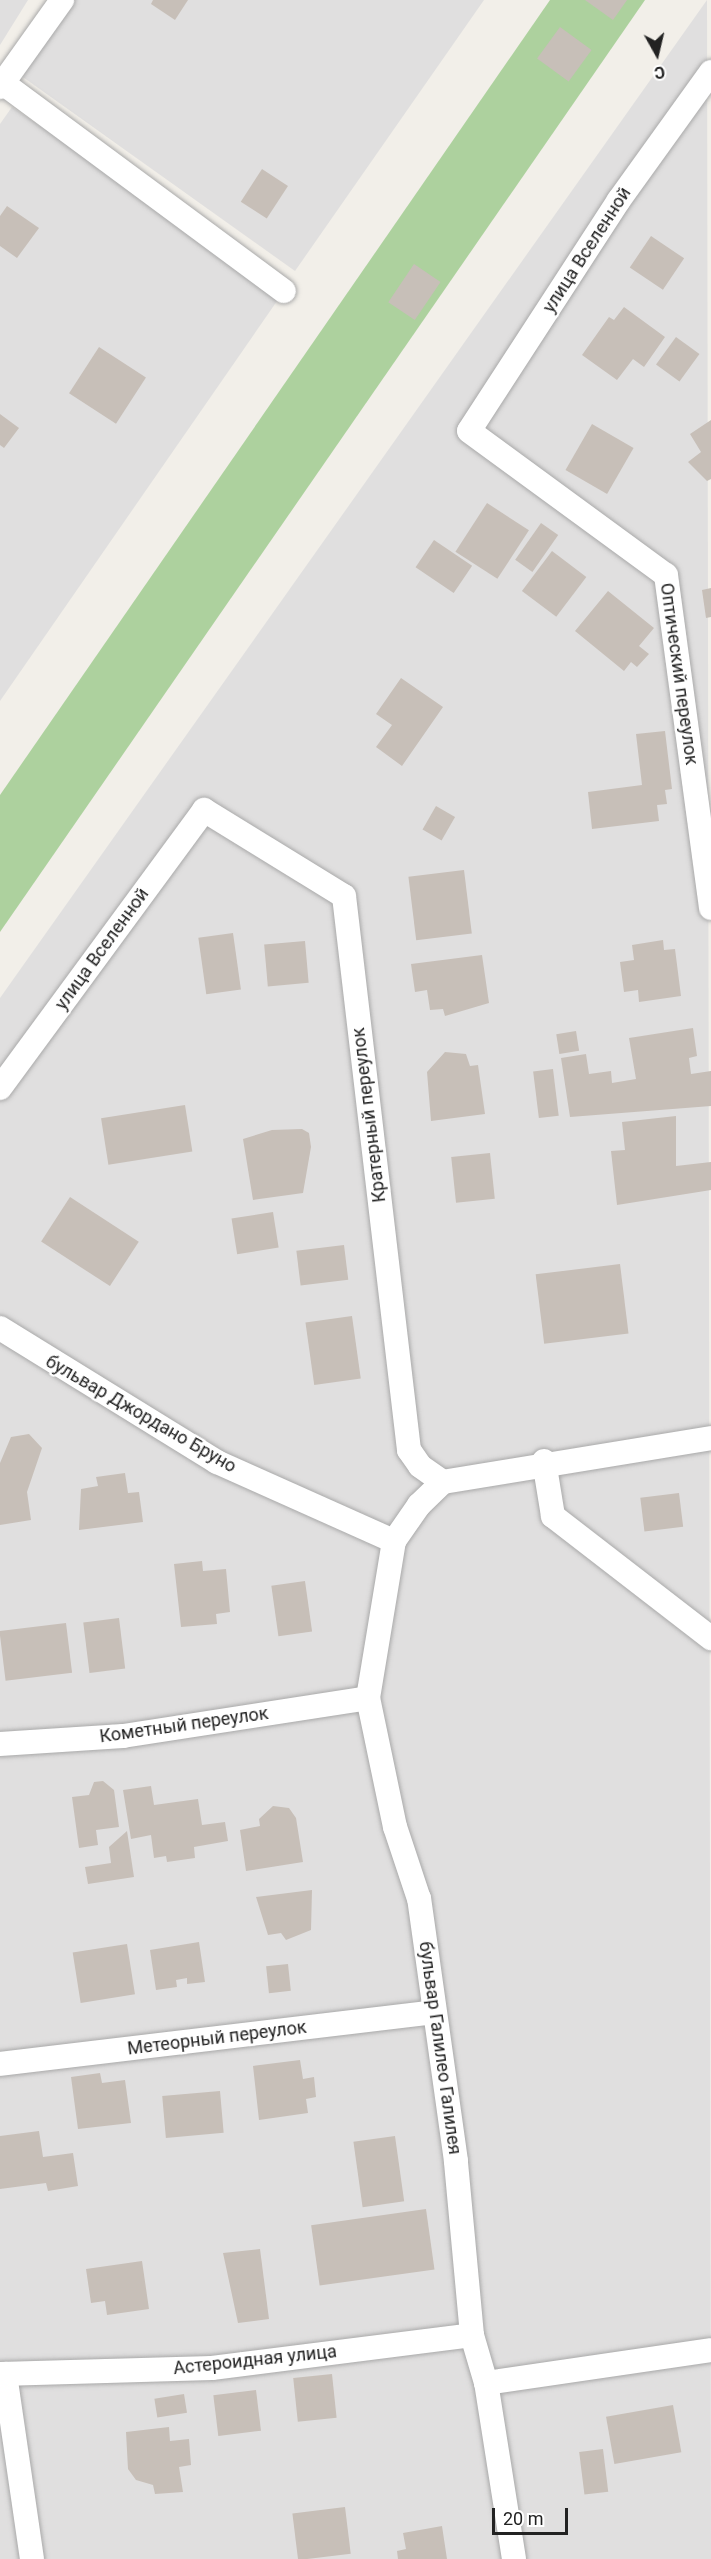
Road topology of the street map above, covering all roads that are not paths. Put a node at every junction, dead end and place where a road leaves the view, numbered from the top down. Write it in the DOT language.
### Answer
graph roads {
  1 [pos="62,0"];
  2 [pos="711,72"];
  3 [pos="1,84"];
  4 [pos="284,291"];
  5 [pos="469,431"];
  6 [pos="204,810"];
  7 [pos="711,908"];
  8 [pos="0,1088"];
  9 [pos="0,1328"];
  10 [pos="711,1438"];
  11 [pos="544,1461"];
  12 [pos="443,1482"];
  13 [pos="394,1541"];
  14 [pos="711,1638"];
  15 [pos="368,1698"];
  16 [pos="0,1744"];
  17 [pos="433,2012"];
  18 [pos="0,2064"];
  19 [pos="472,2334"];
  20 [pos="711,2350"];
  21 [pos="3,2374"];
  22 [pos="486,2383"];
  23 [pos="32,2559"];
  24 [pos="514,2559"];
  1 -- 3 [label="street"];
  2 -- 5 [label="street, улица Вселенной"];
  3 -- 4 [label="street"];
  5 -- 7 [label="street, Оптический переулок"];
  6 -- 8 [label="street, улица Вселенной"];
  6 -- 12 [label="street, Кратерный переулок"];
  9 -- 13 [label="street, бульвар Джордано Бруно"];
  10 -- 11 [label="street"];
  11 -- 12 [label="street"];
  11 -- 14 [label="street"];
  12 -- 13 [label="street"];
  13 -- 15 [label="street, бульвар Галилео Галилея"];
  15 -- 16 [label="street, Кометный переулок"];
  15 -- 17 [label="street, бульвар Галилео Галилея"];
  17 -- 18 [label="street, Метеорный переулок"];
  17 -- 19 [label="street, бульвар Галилео Галилея"];
  19 -- 21 [label="street, Астероидная улица"];
  19 -- 22 [label="street, бульвар Галилео Галилея"];
  20 -- 22 [label="street"];
  21 -- 23 [label="street"];
  22 -- 24 [label="street, бульвар Галилео Галилея"];
}
